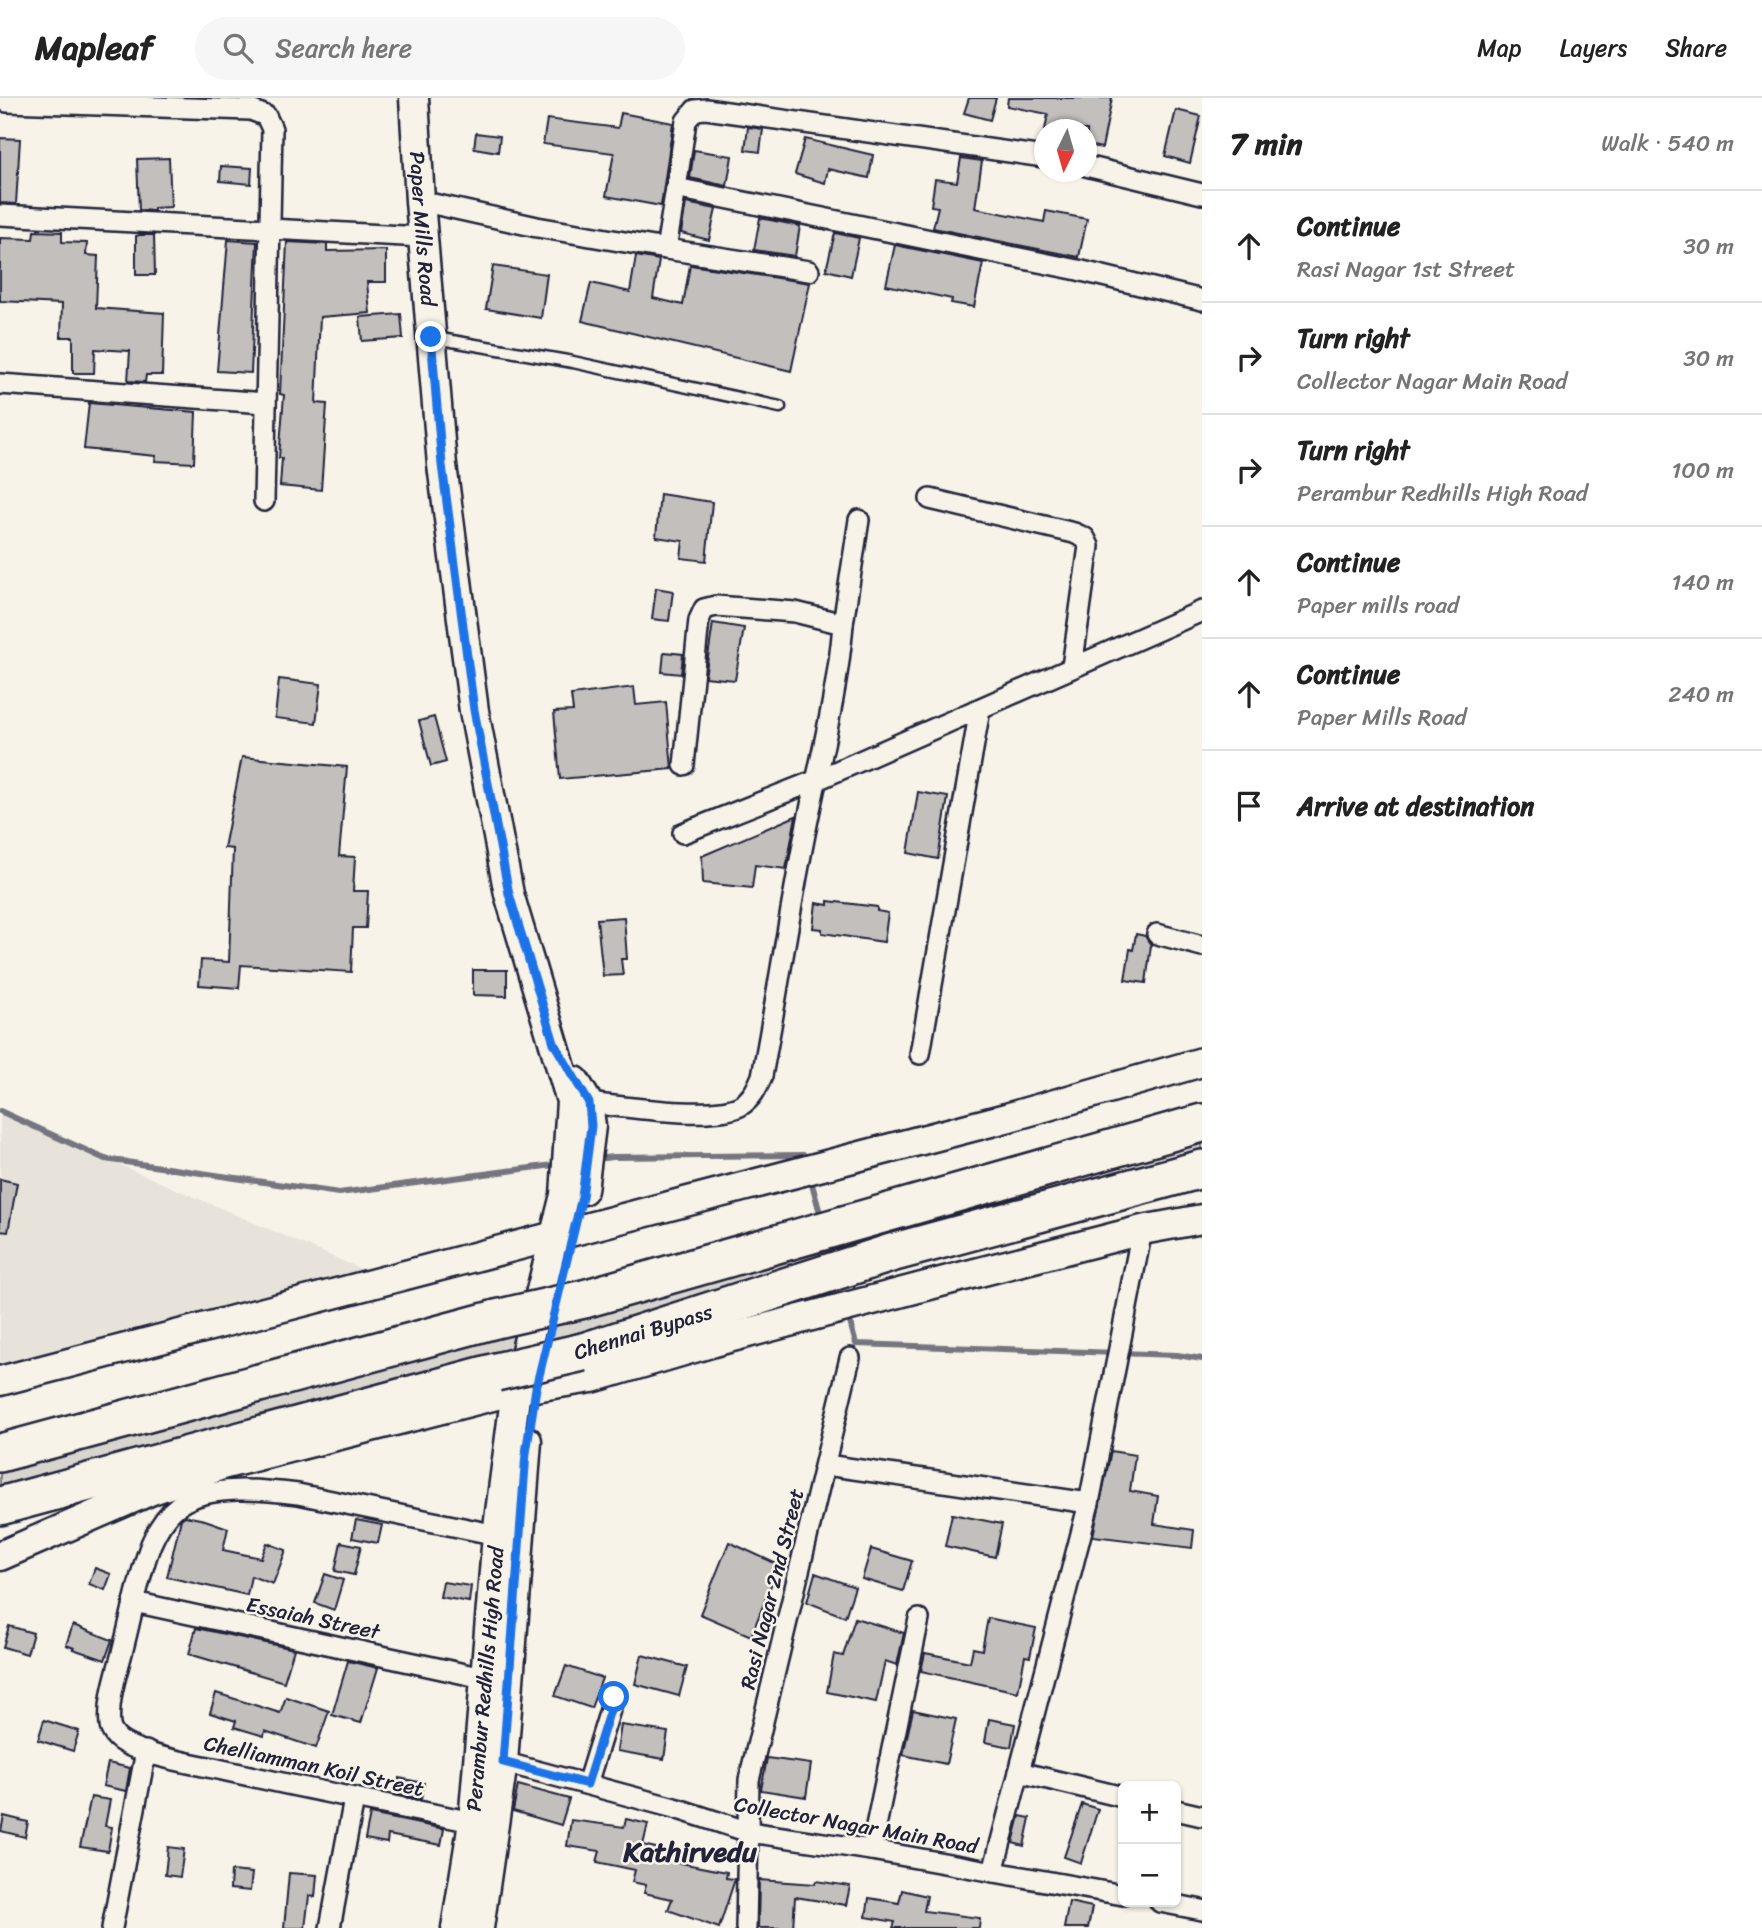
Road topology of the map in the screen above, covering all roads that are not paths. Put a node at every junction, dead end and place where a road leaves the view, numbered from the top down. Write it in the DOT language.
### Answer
graph roads {
  1 [pos="414,98"];
  2 [pos="7,102"];
  3 [pos="1034,156"];
  4 [pos="1097,168"];
  5 [pos="676,188"];
  6 [pos="1202,194"];
  7 [pos="420,201"];
  8 [pos="0,215"];
  9 [pos="270,228"];
  10 [pos="423,237"];
  11 [pos="666,249"];
  12 [pos="809,271"];
  13 [pos="1202,300"];
  14 [pos="431,337"];
  15 [pos="0,384"];
  16 [pos="266,403"];
  17 [pos="780,407"];
  18 [pos="930,499"];
  19 [pos="264,501"];
  20 [pos="859,520"];
  21 [pos="1202,611"];
  22 [pos="843,624"];
  23 [pos="1072,667"];
  24 [pos="980,709"];
  25 [pos="684,765"];
  26 [pos="818,779"];
  27 [pos="683,833"];
  28 [pos="1157,934"];
  29 [pos="1202,946"];
  30 [pos="920,1054"];
  31 [pos="1202,1062"];
  32 [pos="580,1112"];
  33 [pos="1202,1123"];
  34 [pos="1202,1169"];
  35 [pos="1202,1219"];
  36 [pos="1142,1230"];
  37 [pos="573,1232"];
  38 [pos="850,1358"];
  39 [pos="0,1381"];
  40 [pos="516,1383"];
  41 [pos="0,1454"];
  42 [pos="825,1465"];
  43 [pos="1089,1503"];
  44 [pos="0,1506"];
  45 [pos="497,1535"];
  46 [pos="0,1556"];
  47 [pos="134,1602"];
  48 [pos="919,1619"];
  49 [pos="484,1678"];
  50 [pos="614,1697"];
  51 [pos="146,1751"];
  52 [pos="490,1761"];
  53 [pos="1019,1772"];
  54 [pos="587,1784"];
  55 [pos="1118,1796"];
  56 [pos="354,1799"];
  57 [pos="1181,1811"];
  58 [pos="1202,1816"];
  59 [pos="473,1822"];
  60 [pos="748,1832"];
  61 [pos="871,1850"];
  62 [pos="993,1872"];
  63 [pos="1118,1894"];
  64 [pos="1181,1906"];
  65 [pos="1202,1910"];
  66 [pos="112,1928"];
  67 [pos="330,1928"];
  68 [pos="456,1928"];
  69 [pos="480,1928"];
  70 [pos="746,1928"];
  1 -- 7 [label="street, Paper Mills Road"];
  2 -- 9 [label="street"];
  3 -- 5 [label="street"];
  4 -- 6 [label="street"];
  5 -- 11 [label="street"];
  5 -- 13 [label="street"];
  7 -- 10 [label="street, Paper Mills Road"];
  7 -- 11 [label="street"];
  8 -- 9 [label="street"];
  9 -- 10 [label="street"];
  9 -- 16 [label="street"];
  10 -- 14 [label="street, Paper Mills Road"];
  11 -- 12 [label="street"];
  14 -- 17 [label="lane"];
  14 -- 32 [label="street, Paper Mills Road"];
  15 -- 16 [label="street"];
  16 -- 19 [label="street"];
  18 -- 23 [label="street"];
  20 -- 22 [label="street"];
  21 -- 23 [label="street"];
  22 -- 25 [label="street"];
  22 -- 26 [label="street"];
  23 -- 24 [label="street"];
  24 -- 26 [label="street"];
  24 -- 30 [label="street"];
  26 -- 27 [label="street"];
  26 -- 32 [label="street"];
  28 -- 29 [label="street"];
  31 -- 37 [label="street"];
  32 -- 37 [label="street"];
  33 -- 41 [label="highway, bridge"];
  34 -- 40 [label="highway, Chennai Bypass, bridge"];
  35 -- 36 [label="street"];
  36 -- 40 [label="street"];
  36 -- 43 [label="street"];
  37 -- 39 [label="street"];
  37 -- 40 [label="street"];
  38 -- 42 [label="street, Rasi Nagar 2nd Street"];
  40 -- 44 [label="highway, Chennai Bypass"];
  40 -- 45 [label="street, Perambur Redhills High Road"];
  40 -- 46 [label="street"];
  40 -- 52 [label="street, Perambur Redhills High Road"];
  42 -- 43 [label="street"];
  42 -- 60 [label="street, Rasi Nagar 2nd Street"];
  43 -- 53 [label="street"];
  45 -- 47 [label="street, Chelliamman Koil Street"];
  45 -- 49 [label="street, Perambur Redhills High Road"];
  47 -- 49 [label="street, Essaiah Street"];
  47 -- 51 [label="street, Chelliamman Koil Street"];
  48 -- 61 [label="street"];
  49 -- 52 [label="street, Perambur Redhills High Road"];
  50 -- 54 [label="street"];
  51 -- 56 [label="street, Chelliamman Koil Street"];
  51 -- 66 [label="street"];
  52 -- 54 [label="street, Collector Nagar Main Road"];
  52 -- 59 [label="street, Perambur Redhills High Road"];
  52 -- 69 [label="street, Perambur Redhills High Road"];
  53 -- 55 [label="street"];
  53 -- 62 [label="street"];
  54 -- 60 [label="street, Collector Nagar Main Road"];
  56 -- 59 [label="street, Chelliamman Koil Street"];
  56 -- 67 [label="street"];
  57 -- 58 [label="street"];
  59 -- 68 [label="street, Perambur Redhills High Road"];
  60 -- 61 [label="street, Collector Nagar Main Road"];
  60 -- 70 [label="street, Rasi Nagar 2nd Street"];
  61 -- 62 [label="street, Collector Nagar Main Road"];
  62 -- 63 [label="street, Collector Nagar Main Road"];
  64 -- 65 [label="street"];
}
